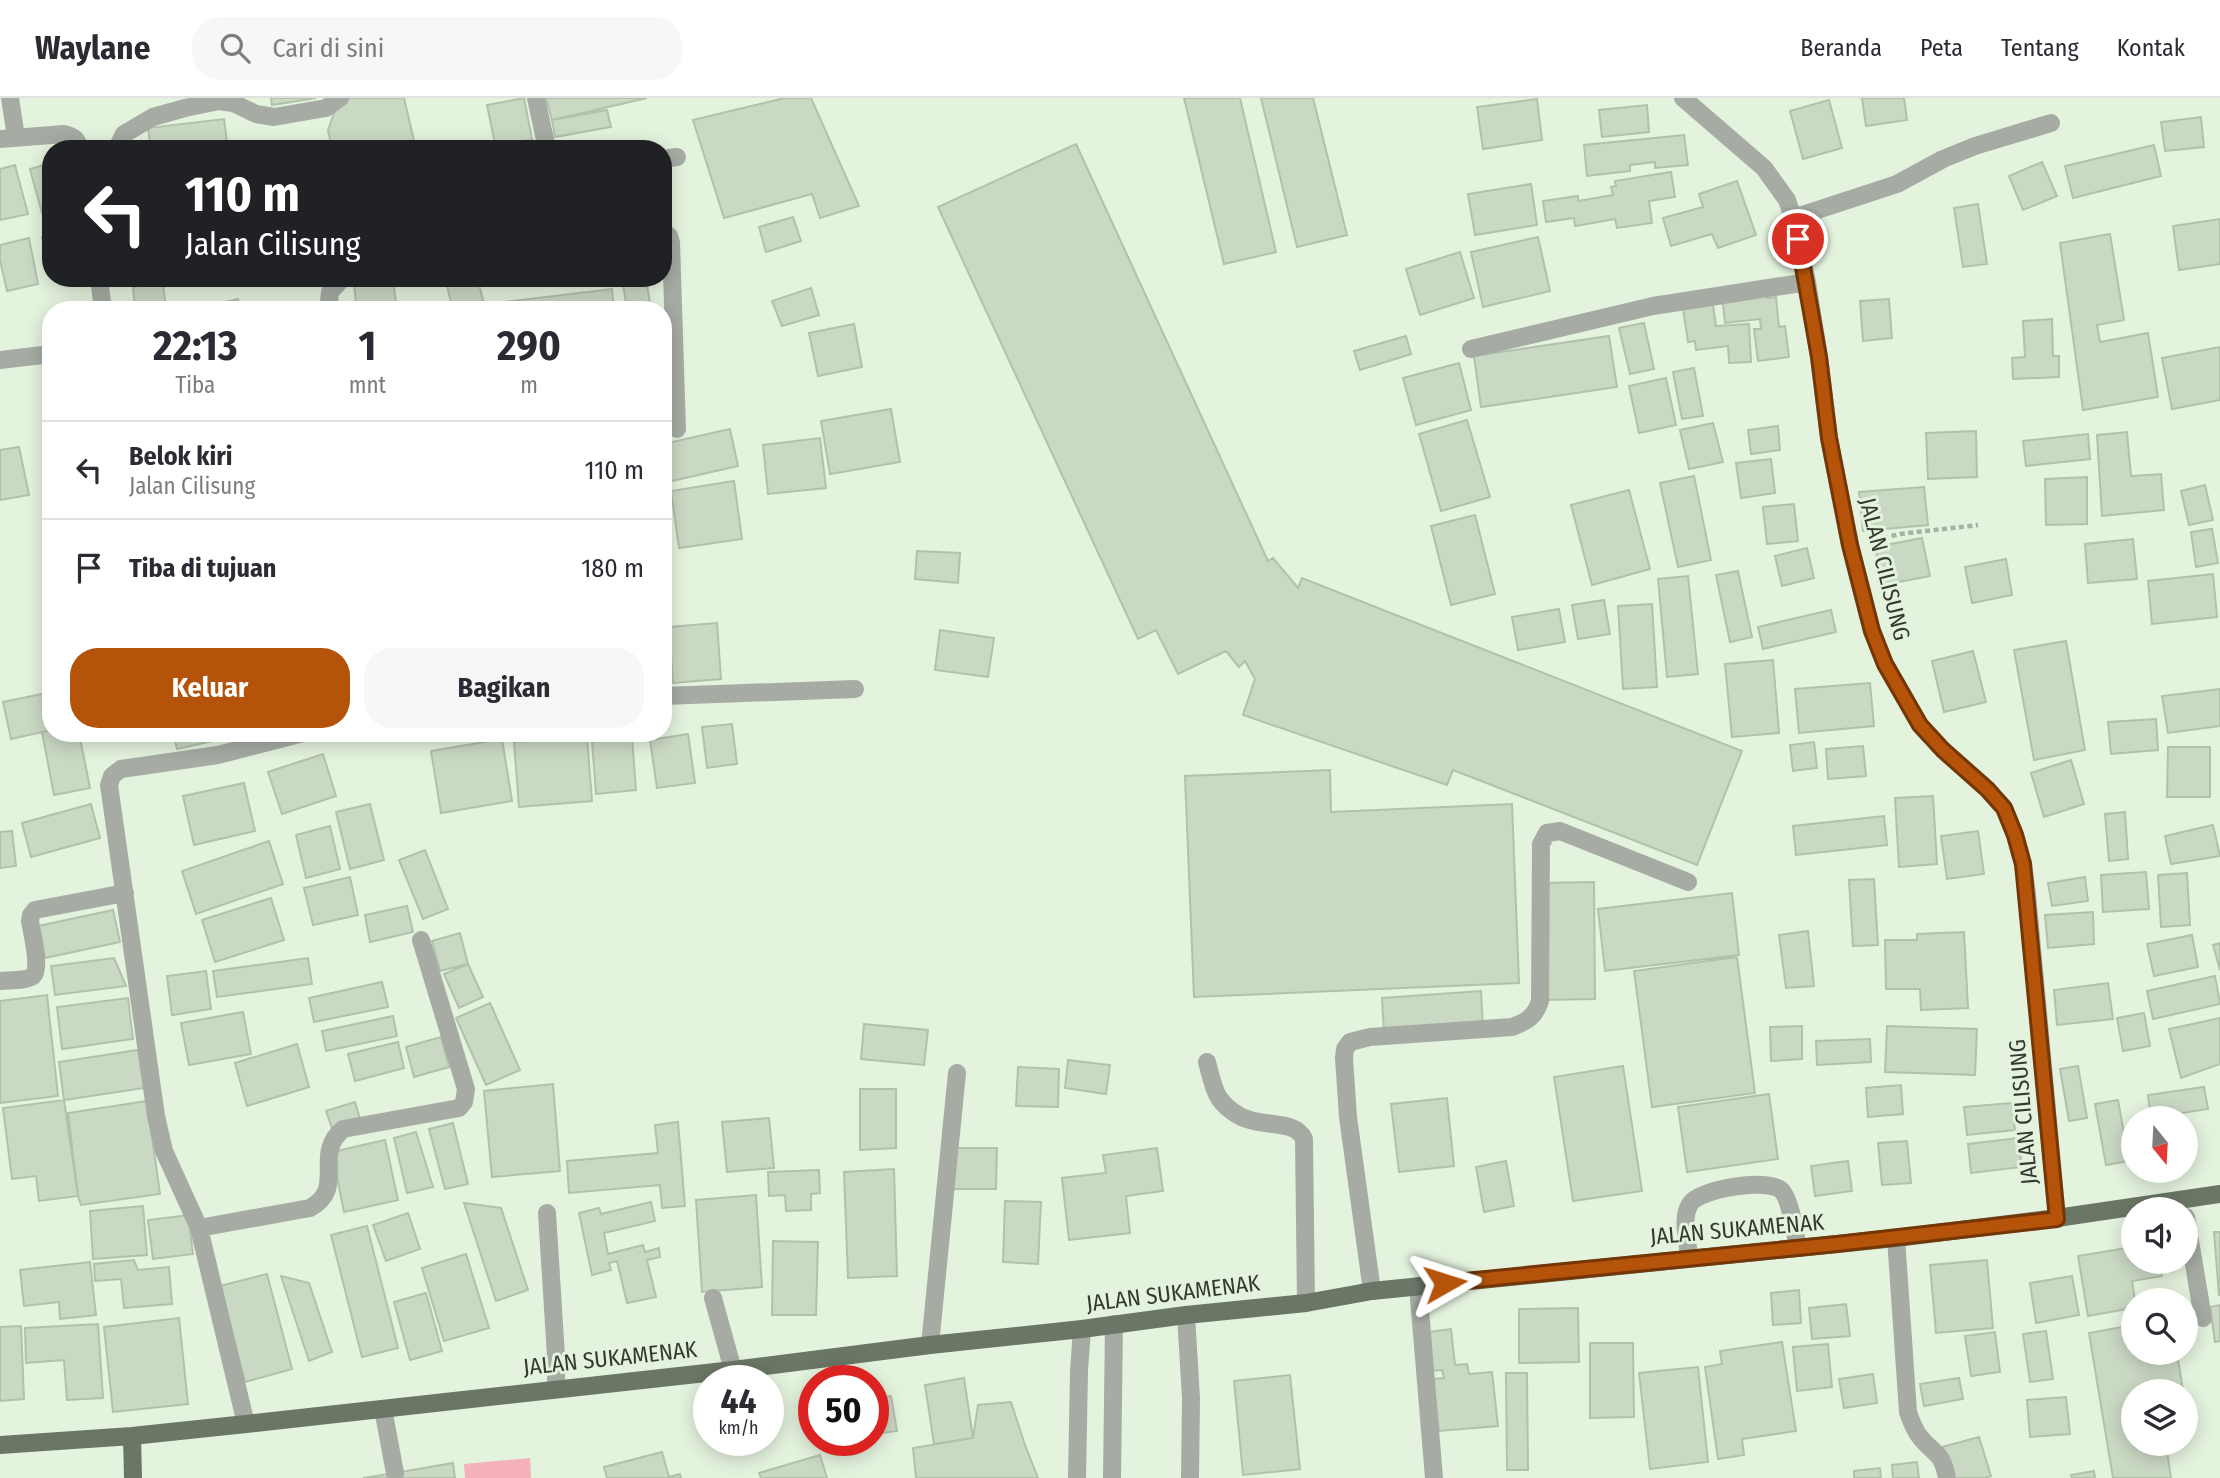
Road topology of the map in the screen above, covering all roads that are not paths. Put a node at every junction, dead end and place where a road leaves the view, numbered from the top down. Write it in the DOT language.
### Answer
graph roads {
  1 [pos="10,98"];
  2 [pos="340,98"];
  3 [pos="536,98"];
  4 [pos="1684,98"];
  5 [pos="2052,124"];
  6 [pos="8,138"];
  7 [pos="76,140"];
  8 [pos="121,140"];
  9 [pos="545,140"];
  10 [pos="1793,218"];
  11 [pos="672,274"];
  12 [pos="1807,282"];
  13 [pos="1471,349"];
  14 [pos="42,355"];
  15 [pos="0,360"];
  16 [pos="677,429"];
  17 [pos="855,690"];
  18 [pos="672,696"];
  19 [pos="268,742"];
  20 [pos="1688,882"];
  21 [pos="125,893"];
  22 [pos="421,940"];
  23 [pos="0,981"];
  24 [pos="1207,1062"];
  25 [pos="957,1073"];
  26 [pos="2220,1194"];
  27 [pos="2198,1203"];
  28 [pos="547,1213"];
  29 [pos="2121,1214"];
  30 [pos="2057,1219"];
  31 [pos="199,1228"];
  32 [pos="1895,1238"];
  33 [pos="1798,1248"];
  34 [pos="1689,1257"];
  35 [pos="2195,1274"];
  36 [pos="1418,1286"];
  37 [pos="1372,1291"];
  38 [pos="713,1298"];
  39 [pos="1306,1303"];
  40 [pos="1186,1315"];
  41 [pos="2203,1318"];
  42 [pos="1114,1324"];
  43 [pos="1082,1329"];
  44 [pos="930,1345"];
  45 [pos="732,1365"];
  46 [pos="772,1365"];
  47 [pos="693,1374"];
  48 [pos="556,1389"];
  49 [pos="383,1409"];
  50 [pos="246,1424"];
  51 [pos="132,1436"];
  52 [pos="0,1445"];
  53 [pos="395,1473"];
  54 [pos="133,1478"];
  55 [pos="1077,1478"];
  56 [pos="1112,1478"];
  57 [pos="1190,1478"];
  58 [pos="1433,1478"];
  59 [pos="1947,1478"];
  1 -- 6 [label="street"];
  2 -- 8 [label="street"];
  3 -- 9 [label="street"];
  4 -- 10 [label="street, JALAN CILISUNG"];
  5 -- 10 [label="street"];
  6 -- 7 [label="street"];
  10 -- 12 [label="street, JALAN CILISUNG"];
  11 -- 16 [label="street"];
  12 -- 13 [label="street"];
  12 -- 30 [label="street, JALAN CILISUNG"];
  14 -- 15 [label="street"];
  17 -- 18 [label="street"];
  19 -- 21 [label="street"];
  20 -- 37 [label="street"];
  21 -- 23 [label="street"];
  21 -- 31 [label="street"];
  22 -- 31 [label="street"];
  24 -- 39 [label="street"];
  25 -- 44 [label="street"];
  26 -- 27 [label="main road, JALAN SUKAMENAK"];
  28 -- 48 [label="street"];
  29 -- 30 [label="main road, JALAN SUKAMENAK"];
  30 -- 32 [label="main road, JALAN SUKAMENAK"];
  31 -- 50 [label="street"];
  32 -- 33 [label="main road, JALAN SUKAMENAK"];
  32 -- 59 [label="street"];
  33 -- 34 [label="main road, JALAN SUKAMENAK"];
  33 -- 34 [label="street"];
  34 -- 36 [label="main road, JALAN SUKAMENAK"];
  35 -- 41 [label="street"];
  36 -- 37 [label="main road, JALAN SUKAMENAK"];
  36 -- 58 [label="street"];
  37 -- 39 [label="main road, JALAN SUKAMENAK"];
  38 -- 45 [label="street"];
  39 -- 40 [label="main road, JALAN SUKAMENAK"];
  40 -- 42 [label="main road, JALAN SUKAMENAK"];
  40 -- 57 [label="street"];
  42 -- 43 [label="main road, JALAN SUKAMENAK"];
  42 -- 56 [label="street"];
  43 -- 44 [label="main road, JALAN SUKAMENAK"];
  43 -- 55 [label="street"];
  44 -- 46 [label="main road, JALAN SUKAMENAK"];
  47 -- 48 [label="main road, JALAN SUKAMENAK"];
  48 -- 49 [label="main road, JALAN SUKAMENAK"];
  49 -- 50 [label="main road, JALAN SUKAMENAK"];
  49 -- 53 [label="street"];
  50 -- 51 [label="main road, JALAN SUKAMENAK"];
  51 -- 52 [label="main road, JALAN SUKAMENAK"];
  51 -- 54 [label="main road"];
}
